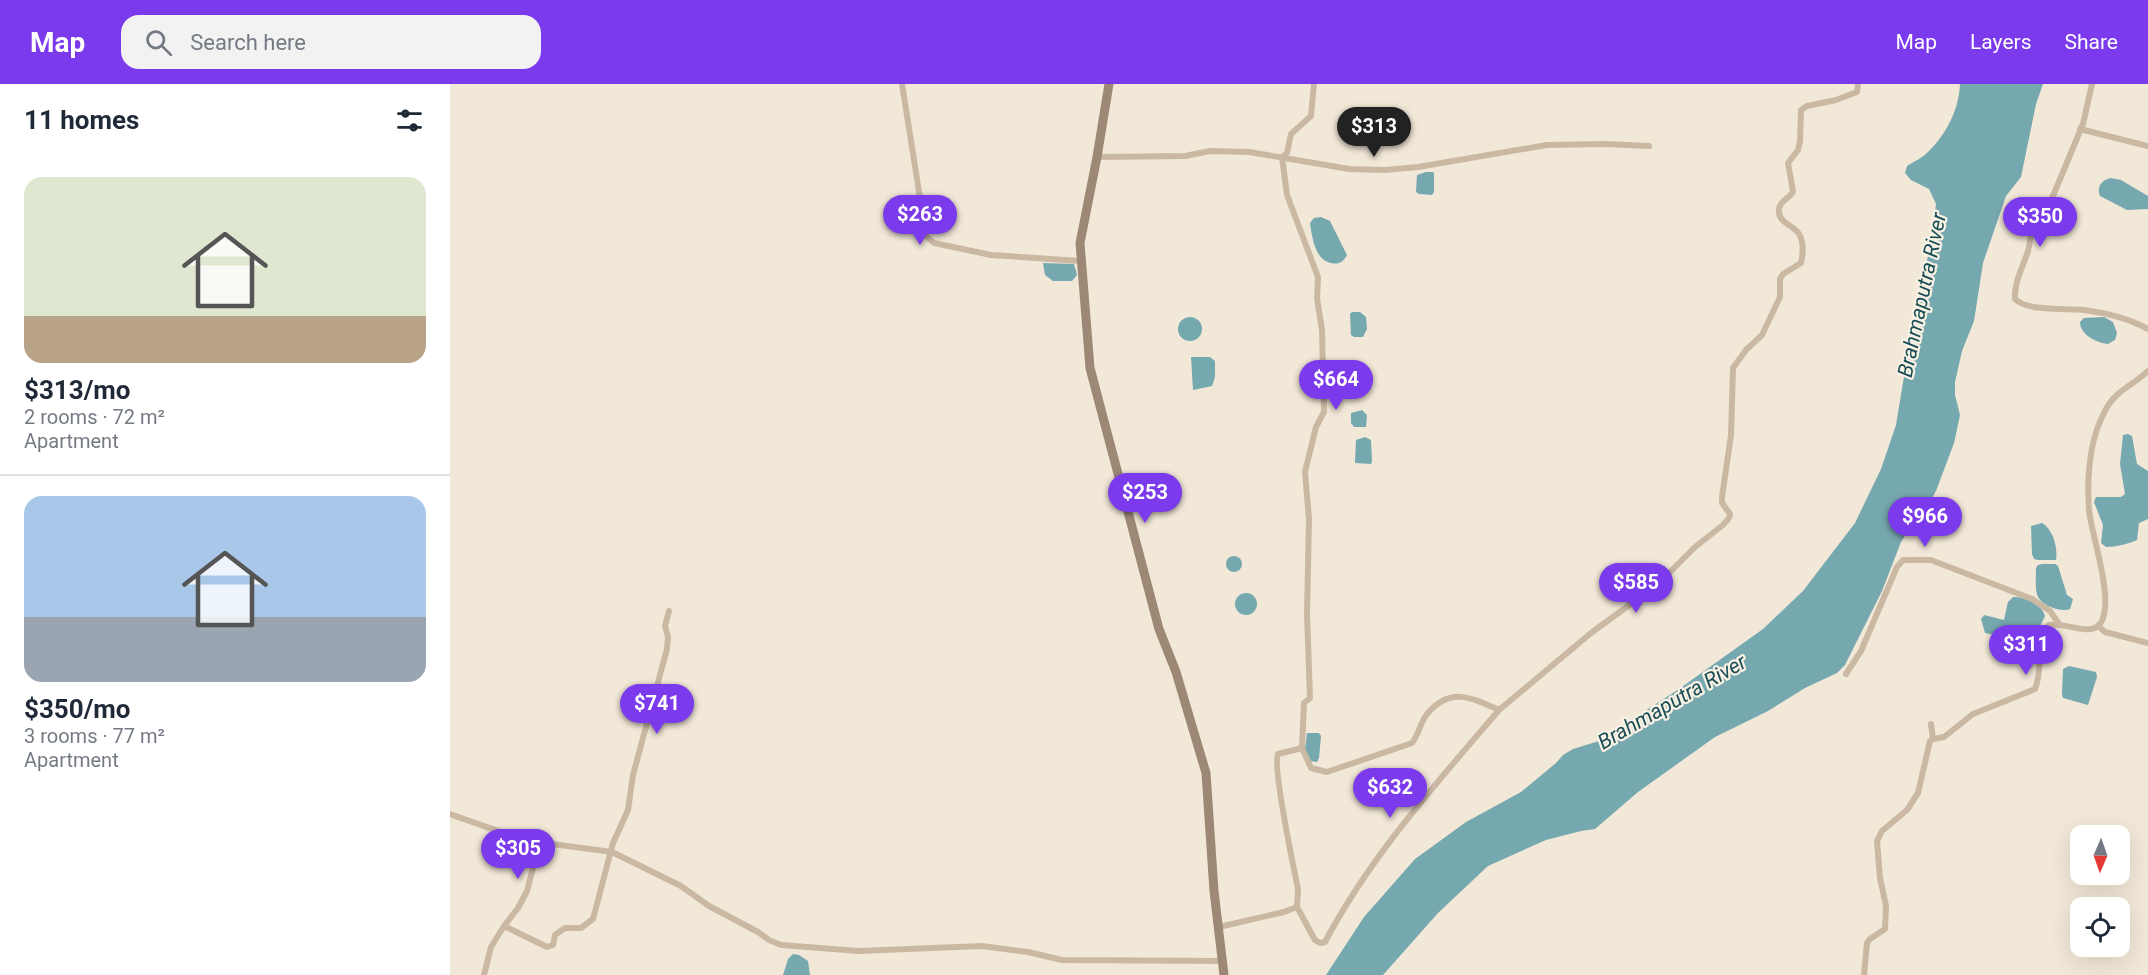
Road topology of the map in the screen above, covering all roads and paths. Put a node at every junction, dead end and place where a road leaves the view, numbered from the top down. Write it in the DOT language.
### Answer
graph roads {
  1 [pos="902,84"];
  2 [pos="1108,84"];
  3 [pos="1314,84"];
  4 [pos="1858,84"];
  5 [pos="2092,84"];
  6 [pos="2080,129"];
  7 [pos="1649,146"];
  8 [pos="2148,146"];
  9 [pos="1097,157"];
  10 [pos="1282,157"];
  11 [pos="1080,261"];
  12 [pos="2148,329"];
  13 [pos="2148,371"];
  14 [pos="669,611"];
  15 [pos="2059,624"];
  16 [pos="2098,626"];
  17 [pos="2148,643"];
  18 [pos="1846,674"];
  19 [pos="1499,710"];
  20 [pos="1931,724"];
  21 [pos="1933,739"];
  22 [pos="1302,748"];
  23 [pos="450,814"];
  24 [pos="537,842"];
  25 [pos="612,852"];
  26 [pos="1297,907"];
  27 [pos="504,926"];
  28 [pos="1219,927"];
  29 [pos="1224,961"];
  30 [pos="484,975"];
  31 [pos="1224,975"];
  32 [pos="1864,975"];
  1 -- 11 [label="street"];
  2 -- 9 [label="street"];
  3 -- 10 [label="street"];
  4 -- 19 [label="street"];
  5 -- 6 [label="street"];
  6 -- 8 [label="street"];
  6 -- 12 [label="street"];
  7 -- 10 [label="street"];
  9 -- 10 [label="street"];
  9 -- 11 [label="street"];
  10 -- 22 [label="street"];
  11 -- 28 [label="street"];
  13 -- 16 [label="street"];
  14 -- 25 [label="street"];
  15 -- 16 [label="street"];
  15 -- 18 [label="street"];
  15 -- 21 [label="street"];
  16 -- 17 [label="street"];
  19 -- 22 [label="street"];
  19 -- 26 [label="street"];
  20 -- 21 [label="street"];
  21 -- 32 [label="street"];
  22 -- 26 [label="street"];
  23 -- 24 [label="street"];
  24 -- 25 [label="street"];
  24 -- 27 [label="street"];
  25 -- 27 [label="street"];
  25 -- 29 [label="street"];
  26 -- 28 [label="street"];
  27 -- 30 [label="street"];
  28 -- 29 [label="street"];
  29 -- 31 [label="street"];
}
